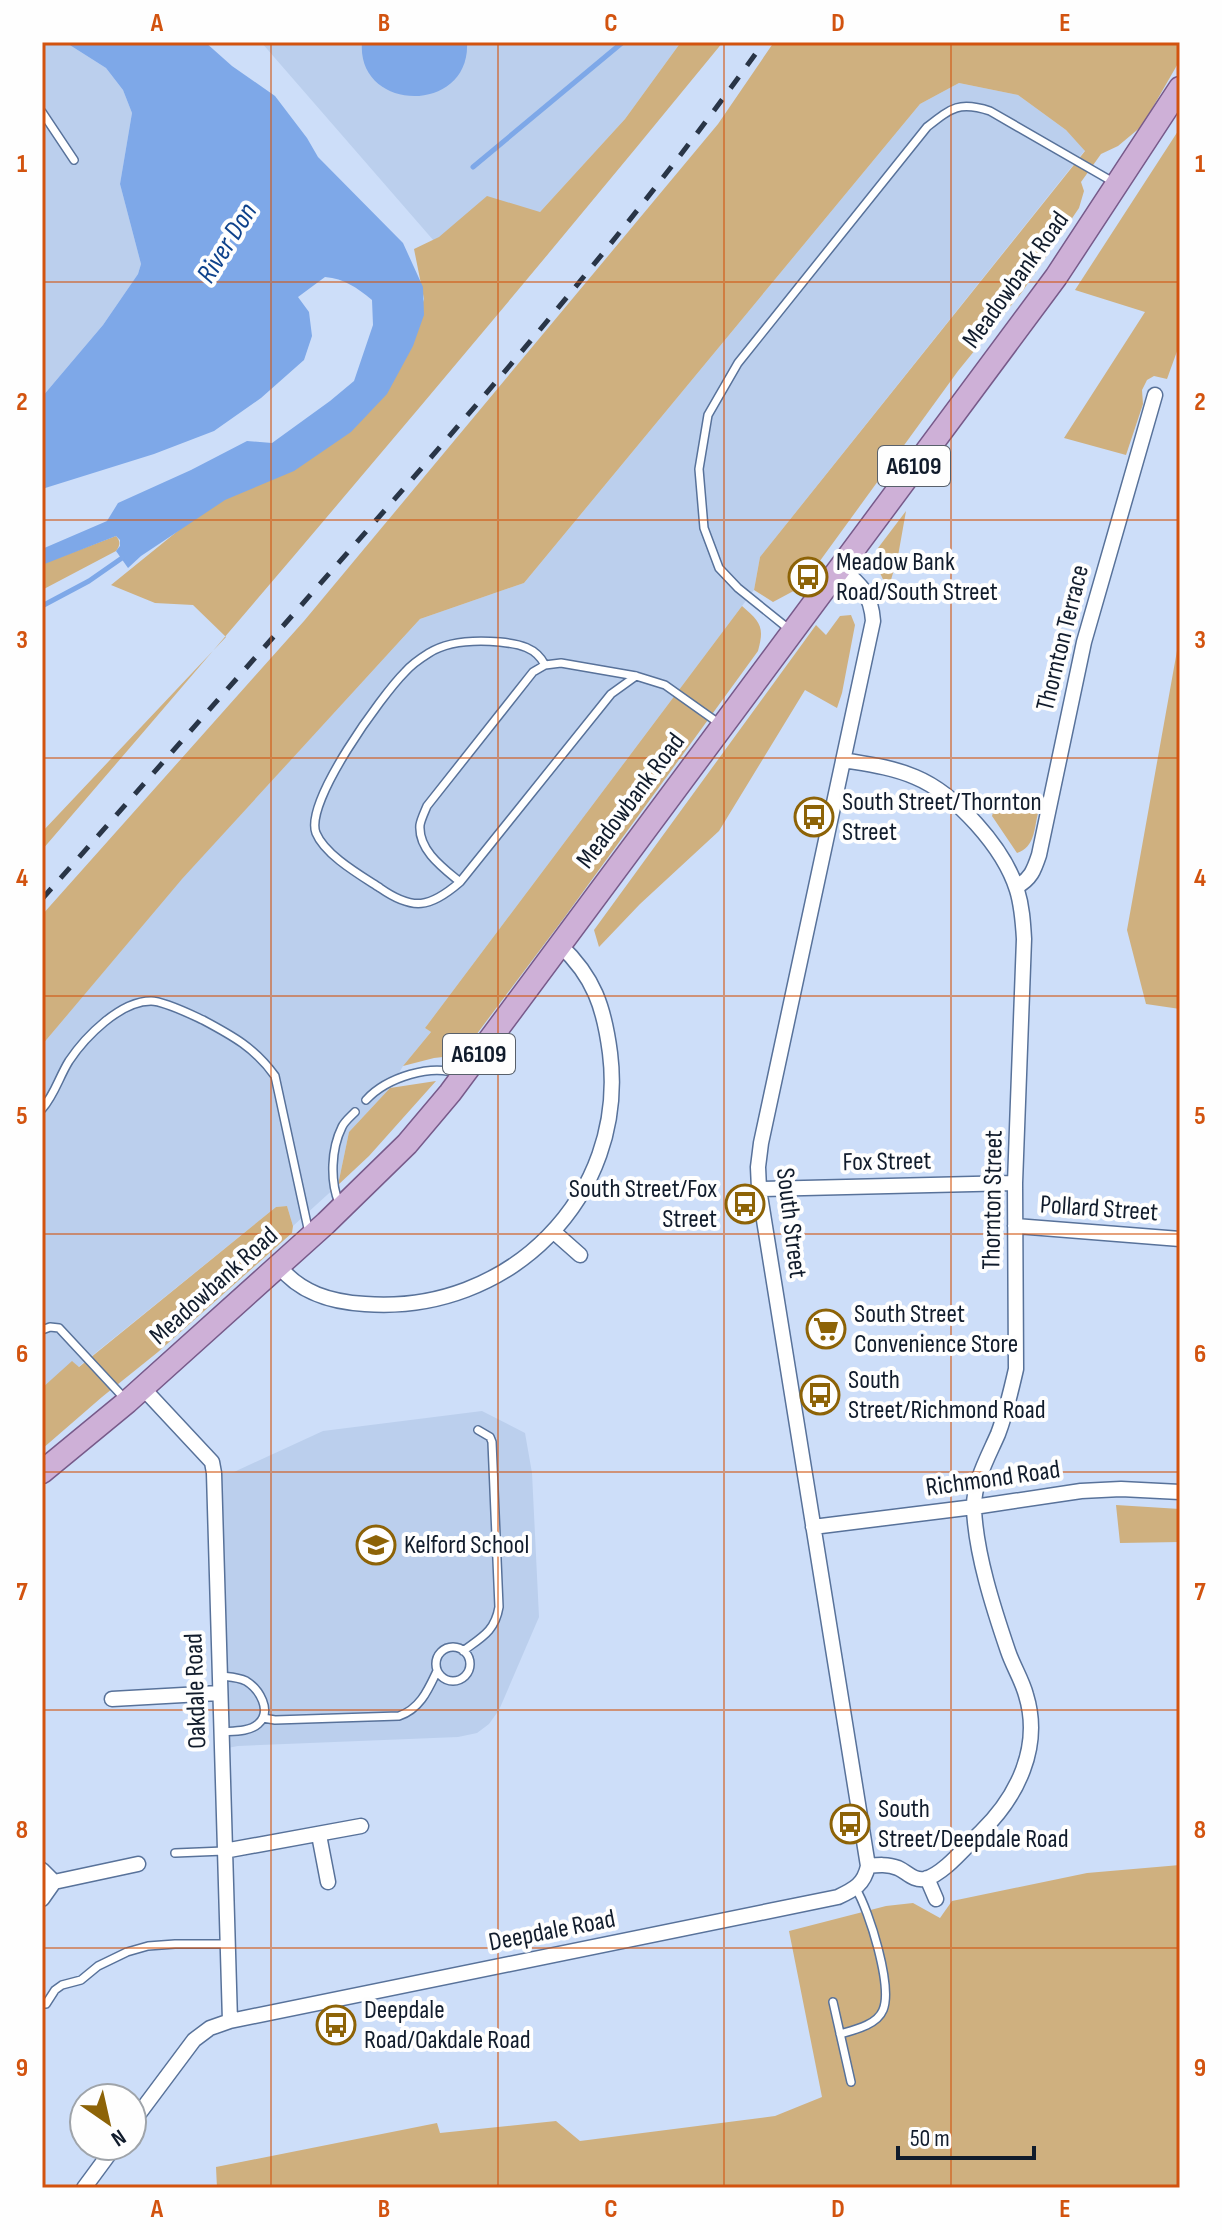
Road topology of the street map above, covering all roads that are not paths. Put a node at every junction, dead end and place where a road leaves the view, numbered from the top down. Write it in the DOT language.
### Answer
graph roads {
  1 [pos="1180,88"];
  2 [pos="42,112"];
  3 [pos="74,160"];
  4 [pos="1117,184"];
  5 [pos="1155,395"];
  6 [pos="840,567"];
  7 [pos="792,631"];
  8 [pos="545,665"];
  9 [pos="636,676"];
  10 [pos="722,726"];
  11 [pos="843,760"];
  12 [pos="460,882"];
  13 [pos="1016,887"];
  14 [pos="560,945"];
  15 [pos="462,1076"];
  16 [pos="366,1100"];
  17 [pos="42,1109"];
  18 [pos="355,1112"];
  19 [pos="1015,1183"];
  20 [pos="759,1189"];
  21 [pos="342,1209"];
  22 [pos="1015,1226"];
  23 [pos="554,1232"];
  24 [pos="310,1239"];
  25 [pos="1180,1239"];
  26 [pos="580,1255"];
  27 [pos="279,1266"];
  28 [pos="42,1330"];
  29 [pos="135,1395"];
  30 [pos="478,1430"];
  31 [pos="42,1472"];
  32 [pos="1180,1492"];
  33 [pos="974,1507"];
  34 [pos="813,1527"];
  35 [pos="463,1651"];
  36 [pos="437,1671"];
  37 [pos="219,1676"];
  38 [pos="219,1693"];
  39 [pos="112,1699"];
  40 [pos="263,1718"];
  41 [pos="221,1732"];
  42 [pos="361,1826"];
  43 [pos="319,1835"];
  44 [pos="224,1851"];
  45 [pos="175,1853"];
  46 [pos="138,1864"];
  47 [pos="868,1866"];
  48 [pos="42,1870"];
  49 [pos="927,1878"];
  50 [pos="54,1882"];
  51 [pos="328,1882"];
  52 [pos="856,1889"];
  53 [pos="42,1899"];
  54 [pos="936,1899"];
  55 [pos="226,1944"];
  56 [pos="833,2002"];
  57 [pos="42,2004"];
  58 [pos="230,2021"];
  59 [pos="840,2034"];
  60 [pos="851,2082"];
  61 [pos="148,2102"];
  62 [pos="103,2162"];
  63 [pos="84,2188"];
  1 -- 4 [label="main road, Meadowbank Road / A6109"];
  2 -- 3 [label="lane"];
  4 -- 6 [label="main road, Meadowbank Road / A6109"];
  4 -- 7 [label="lane"];
  5 -- 13 [label="street, Thornton Terrace"];
  6 -- 7 [label="main road, Meadowbank Road / A6109"];
  6 -- 11 [label="street, South Street"];
  7 -- 10 [label="main road, Meadowbank Road / A6109"];
  8 -- 9 [label="lane"];
  8 -- 12 [label="lane"];
  8 -- 12 [label="lane"];
  9 -- 10 [label="lane"];
  9 -- 12 [label="lane"];
  10 -- 14 [label="main road, Meadowbank Road / A6109"];
  11 -- 13 [label="street, Thornton Street"];
  11 -- 20 [label="street, South Street"];
  13 -- 19 [label="street, Thornton Street"];
  14 -- 15 [label="main road, Meadowbank Road / A6109"];
  14 -- 23 [label="street"];
  15 -- 16 [label="lane"];
  15 -- 21 [label="main road, Meadowbank Road / A6109"];
  17 -- 24 [label="lane"];
  18 -- 21 [label="lane"];
  19 -- 20 [label="street, Fox Street"];
  19 -- 22 [label="street, Thornton Street"];
  20 -- 34 [label="street, South Street"];
  21 -- 24 [label="main road, Meadowbank Road / A6109"];
  22 -- 25 [label="street, Pollard Street"];
  22 -- 33 [label="street, Thornton Street"];
  23 -- 26 [label="street"];
  23 -- 27 [label="street"];
  24 -- 27 [label="main road, Meadowbank Road / A6109"];
  27 -- 29 [label="main road, Meadowbank Road / A6109"];
  28 -- 29 [label="lane"];
  29 -- 31 [label="main road, Meadowbank Road / A6109"];
  29 -- 37 [label="street, Oakdale Road"];
  30 -- 35 [label="lane"];
  32 -- 33 [label="street, Richmond Road"];
  33 -- 34 [label="street, Richmond Road"];
  33 -- 49 [label="street, Thornton Street"];
  34 -- 47 [label="street, South Street"];
  35 -- 36 [label="lane"];
  35 -- 36 [label="lane"];
  36 -- 40 [label="lane"];
  37 -- 38 [label="street, Oakdale Road"];
  37 -- 40 [label="lane"];
  38 -- 39 [label="street"];
  38 -- 41 [label="street, Oakdale Road"];
  40 -- 41 [label="lane"];
  41 -- 44 [label="street, Oakdale Road"];
  42 -- 43 [label="street"];
  43 -- 44 [label="street"];
  43 -- 51 [label="street"];
  44 -- 45 [label="lane"];
  44 -- 55 [label="street, Oakdale Road"];
  46 -- 50 [label="street"];
  47 -- 49 [label="street"];
  47 -- 52 [label="street"];
  48 -- 50 [label="street"];
  49 -- 54 [label="street"];
  50 -- 53 [label="street"];
  52 -- 58 [label="street, Deepdale Road"];
  52 -- 59 [label="lane"];
  55 -- 57 [label="lane"];
  55 -- 58 [label="street, Oakdale Road"];
  56 -- 59 [label="lane"];
  58 -- 61 [label="street, Deepdale Road"];
  59 -- 60 [label="lane"];
  62 -- 63 [label="street"];
}
